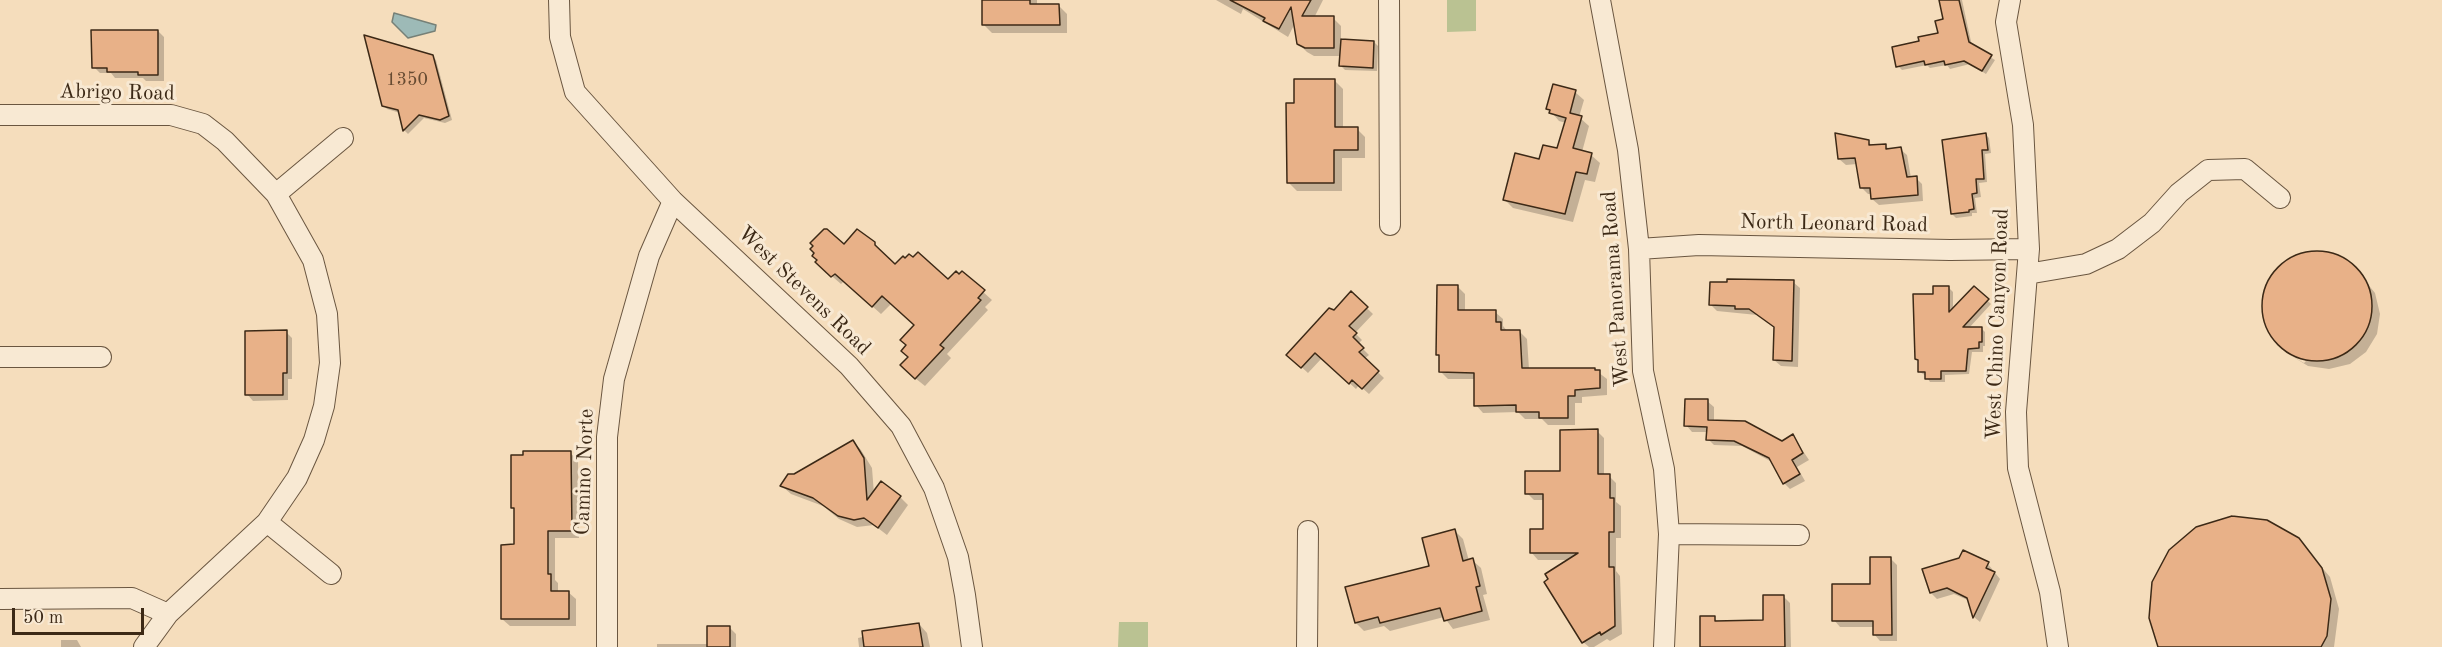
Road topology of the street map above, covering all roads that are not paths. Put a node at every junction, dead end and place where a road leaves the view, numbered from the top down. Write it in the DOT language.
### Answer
graph roads {
  1 [pos="559,0"];
  2 [pos="1389,0"];
  3 [pos="1600,0"];
  4 [pos="2010,0"];
  5 [pos="0,115"];
  6 [pos="343,138"];
  7 [pos="276,194"];
  8 [pos="2280,198"];
  9 [pos="673,201"];
  10 [pos="1390,225"];
  11 [pos="1639,249"];
  12 [pos="2029,249"];
  13 [pos="2027,274"];
  14 [pos="0,357"];
  15 [pos="101,357"];
  16 [pos="267,522"];
  17 [pos="1308,531"];
  18 [pos="1669,534"];
  19 [pos="1799,536"];
  20 [pos="331,574"];
  21 [pos="0,599"];
  22 [pos="168,614"];
  23 [pos="144,647"];
  24 [pos="608,647"];
  25 [pos="972,647"];
  26 [pos="1307,647"];
  27 [pos="1664,647"];
  28 [pos="2058,647"];
  1 -- 9 [label="street, West Stevens Road"];
  2 -- 10 [label="street"];
  3 -- 11 [label="street, West Panorama Road"];
  4 -- 12 [label="street, West Chino Canyon Road"];
  5 -- 7 [label="street, Abrigo Road"];
  6 -- 7 [label="street"];
  7 -- 16 [label="street, Abrigo Road"];
  8 -- 13 [label="street"];
  9 -- 24 [label="street, Camino Norte"];
  9 -- 25 [label="street, West Stevens Road"];
  11 -- 12 [label="street, North Leonard Road"];
  11 -- 18 [label="street, West Panorama Road"];
  12 -- 13 [label="street, West Chino Canyon Road"];
  13 -- 28 [label="street, West Chino Canyon Road"];
  14 -- 15 [label="street"];
  16 -- 20 [label="street"];
  16 -- 22 [label="street, Abrigo Road"];
  17 -- 26 [label="street"];
  18 -- 19 [label="street"];
  18 -- 27 [label="street, West Panorama Road"];
  21 -- 22 [label="street"];
  22 -- 23 [label="street, Abrigo Road"];
}
